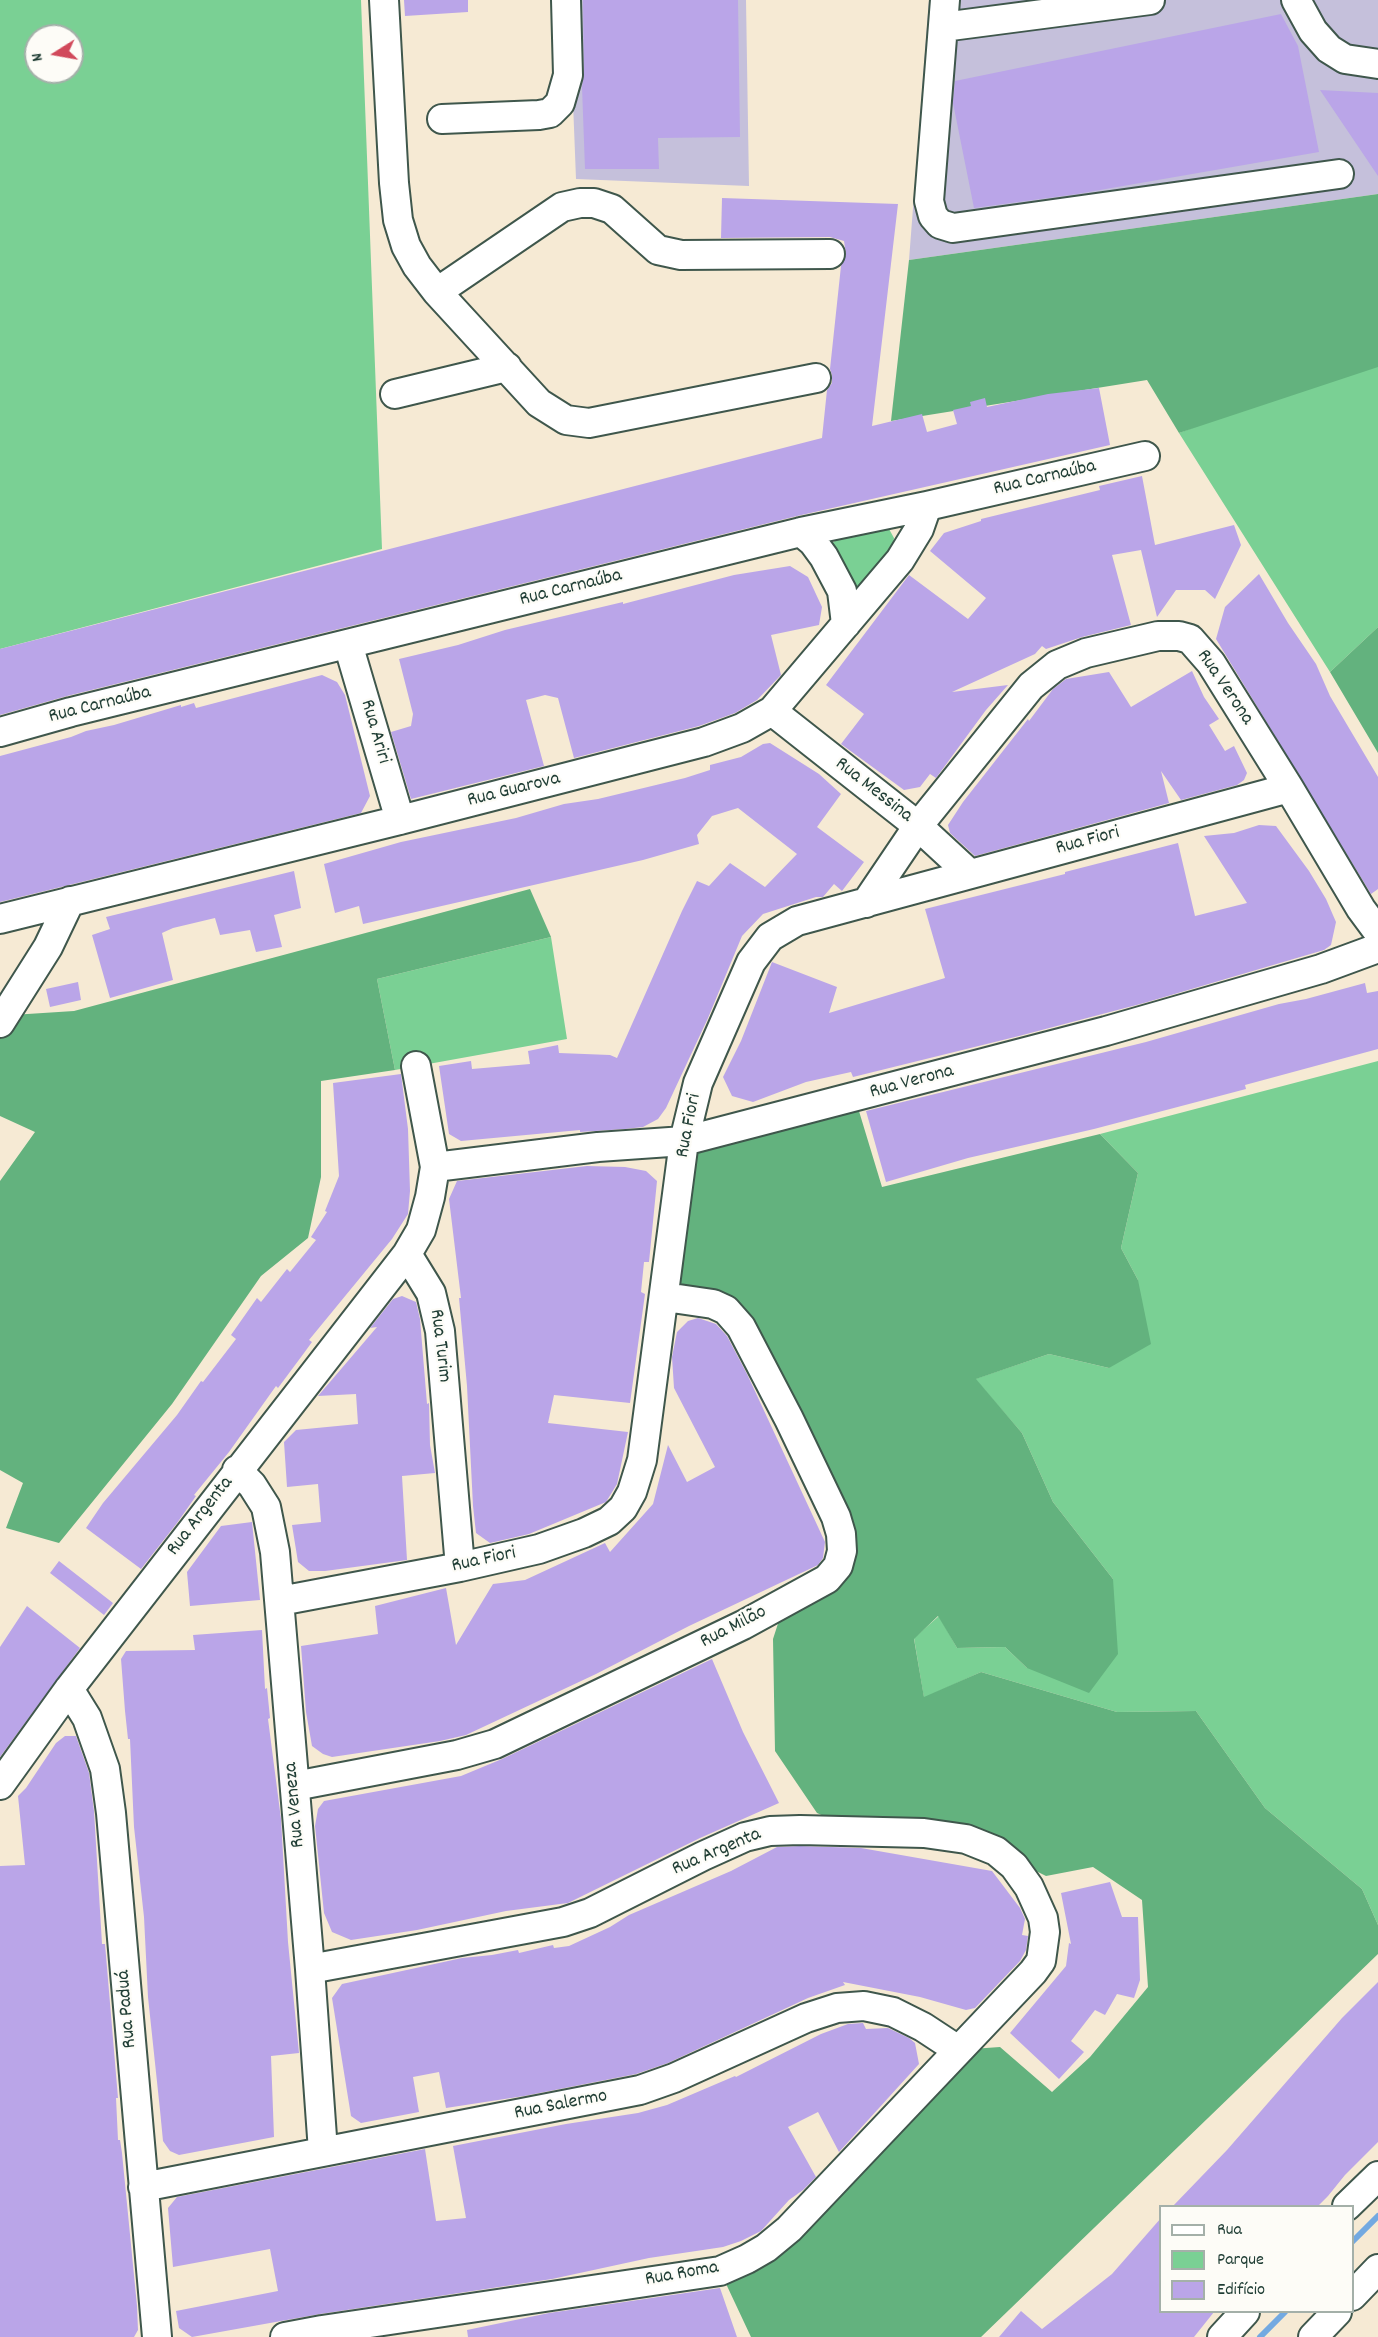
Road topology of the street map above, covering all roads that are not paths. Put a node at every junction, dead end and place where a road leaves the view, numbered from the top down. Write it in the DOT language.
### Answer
graph roads {
  1 [pos="384,0"];
  2 [pos="566,0"];
  3 [pos="1150,0"];
  4 [pos="1296,0"];
  5 [pos="944,14"];
  6 [pos="1378,64"];
  7 [pos="442,119"];
  8 [pos="1339,174"];
  9 [pos="830,254"];
  10 [pos="437,292"];
  11 [pos="507,368"];
  12 [pos="816,378"];
  13 [pos="395,394"];
  14 [pos="1145,456"];
  15 [pos="927,506"];
  16 [pos="801,532"];
  17 [pos="846,624"];
  18 [pos="348,644"];
  19 [pos="772,711"];
  20 [pos="0,732"];
  21 [pos="1289,788"];
  22 [pos="400,820"];
  23 [pos="918,826"];
  24 [pos="970,874"];
  25 [pos="70,901"];
  26 [pos="866,903"];
  27 [pos="0,919"];
  28 [pos="1378,932"];
  29 [pos="1378,948"];
  30 [pos="0,1023"];
  31 [pos="416,1066"];
  32 [pos="684,1141"];
  33 [pos="435,1167"];
  34 [pos="407,1254"];
  35 [pos="665,1296"];
  36 [pos="237,1470"];
  37 [pos="460,1567"];
  38 [pos="280,1601"];
  39 [pos="69,1689"];
  40 [pos="0,1785"];
  41 [pos="295,1786"];
  42 [pos="310,1969"];
  43 [pos="1033,1972"];
  44 [pos="958,2050"];
  45 [pos="323,2151"];
  46 [pos="1378,2176"];
  47 [pos="143,2187"];
  48 [pos="1348,2205"];
  49 [pos="1378,2269"];
  50 [pos="1354,2295"];
  51 [pos="1244,2313"];
  52 [pos="1336,2313"];
  53 [pos="157,2337"];
  54 [pos="285,2337"];
  55 [pos="1222,2337"];
  56 [pos="1313,2337"];
  1 -- 10 [label="street"];
  2 -- 7 [label="street"];
  3 -- 5 [label="street"];
  4 -- 6 [label="street"];
  5 -- 8 [label="street"];
  9 -- 10 [label="street"];
  10 -- 11 [label="street"];
  11 -- 12 [label="street"];
  11 -- 13 [label="street"];
  14 -- 15 [label="street, Rua Carnaúba"];
  15 -- 16 [label="street, Rua Carnaúba"];
  15 -- 17 [label="street, Rua Guarova"];
  16 -- 17 [label="street"];
  16 -- 18 [label="street, Rua Carnaúba"];
  17 -- 19 [label="street, Rua Guarova"];
  18 -- 20 [label="street, Rua Carnaúba"];
  18 -- 22 [label="street, Rua Ariri"];
  19 -- 22 [label="street, Rua Guarova"];
  19 -- 23 [label="street, Rua Messina"];
  21 -- 23 [label="street, Rua Verona"];
  21 -- 24 [label="street, Rua Fiori"];
  21 -- 28 [label="street, Rua Verona"];
  22 -- 25 [label="street, Rua Guarova"];
  23 -- 24 [label="street, Rua Messina"];
  23 -- 26 [label="street, Rua Verona"];
  24 -- 26 [label="street, Rua Fiori"];
  25 -- 27 [label="street, Rua Guarova"];
  25 -- 30 [label="street"];
  26 -- 32 [label="street, Rua Fiori"];
  29 -- 32 [label="street, Rua Verona"];
  31 -- 33 [label="street"];
  32 -- 33 [label="street, Rua Verona"];
  32 -- 35 [label="street, Rua Fiori"];
  33 -- 34 [label="street"];
  34 -- 36 [label="street, Rua Argenta"];
  34 -- 37 [label="street, Rua Turim"];
  35 -- 37 [label="street, Rua Fiori"];
  35 -- 41 [label="street, Rua Milão"];
  36 -- 38 [label="street, Rua Veneza"];
  36 -- 39 [label="street, Rua Argenta"];
  37 -- 38 [label="street, Rua Fiori"];
  38 -- 41 [label="street, Rua Veneza"];
  39 -- 40 [label="street, Rua Argenta"];
  39 -- 47 [label="street, Rua Paduá"];
  41 -- 42 [label="street, Rua Veneza"];
  42 -- 43 [label="street, Rua Argenta"];
  42 -- 45 [label="street, Rua Veneza"];
  43 -- 44 [label="street, Rua Roma"];
  44 -- 45 [label="street, Rua Salermo"];
  44 -- 54 [label="street, Rua Roma"];
  45 -- 47 [label="street, Rua Salermo"];
  46 -- 48 [label="street"];
  47 -- 53 [label="street, Rua Paduá"];
  49 -- 50 [label="street"];
  51 -- 55 [label="street"];
  52 -- 56 [label="street"];
}
